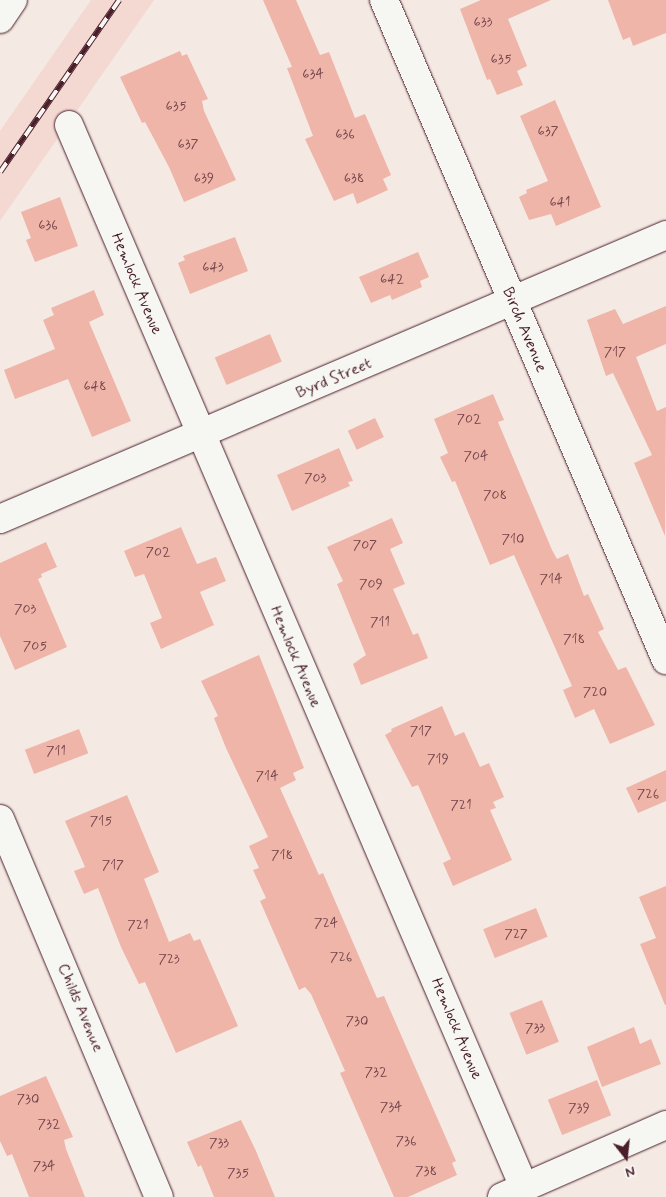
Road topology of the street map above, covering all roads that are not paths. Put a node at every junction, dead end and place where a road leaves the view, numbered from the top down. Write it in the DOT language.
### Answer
graph roads {
  1 [pos="14,0"];
  2 [pos="384,0"];
  3 [pos="0,19"];
  4 [pos="69,125"];
  5 [pos="666,236"];
  6 [pos="512,303"];
  7 [pos="200,436"];
  8 [pos="0,519"];
  9 [pos="666,660"];
  10 [pos="0,819"];
  11 [pos="666,1125"];
  12 [pos="513,1192"];
  13 [pos="159,1197"];
  1 -- 3 [label="street"];
  2 -- 6 [label="street, Birch Avenue"];
  4 -- 7 [label="street, Hemlock Avenue"];
  5 -- 6 [label="street, Byrd Street"];
  6 -- 7 [label="street, Byrd Street"];
  6 -- 9 [label="street, Birch Avenue"];
  7 -- 8 [label="street, Byrd Street"];
  7 -- 12 [label="street, Hemlock Avenue"];
  10 -- 13 [label="street, Childs Avenue"];
  11 -- 12 [label="street"];
}
